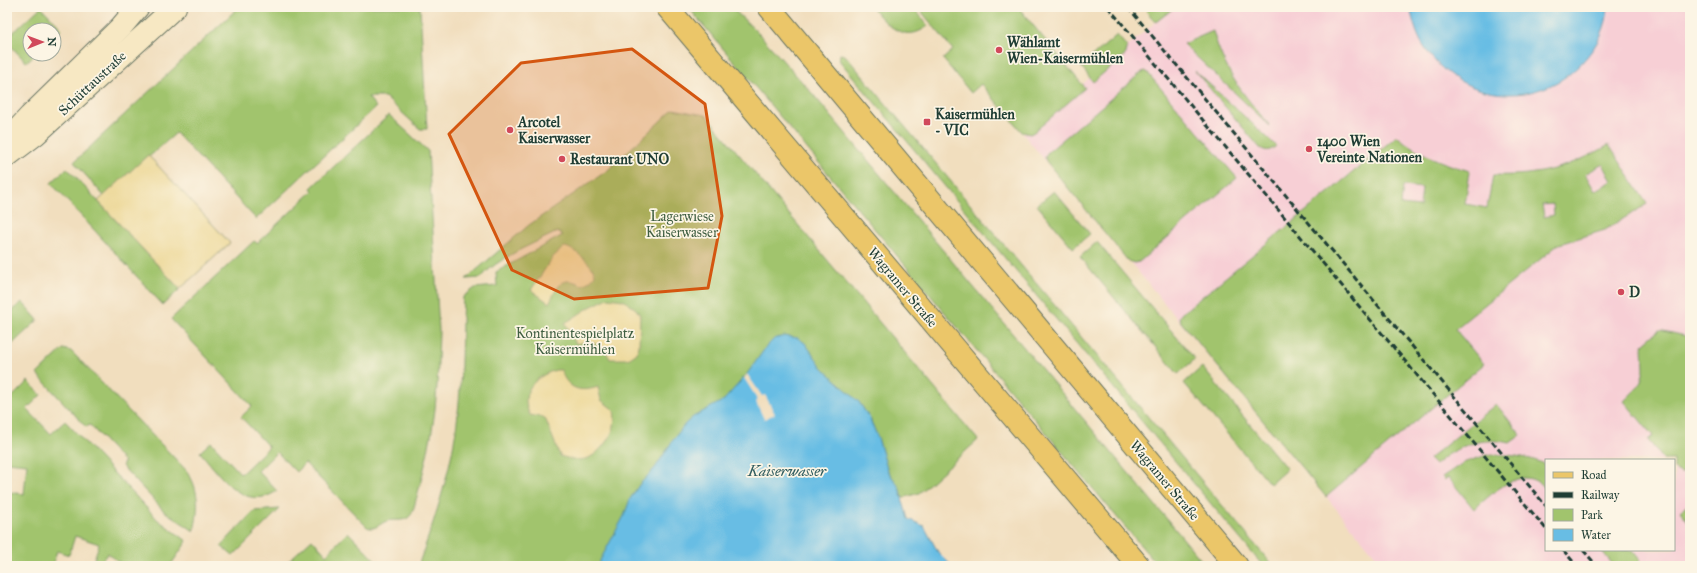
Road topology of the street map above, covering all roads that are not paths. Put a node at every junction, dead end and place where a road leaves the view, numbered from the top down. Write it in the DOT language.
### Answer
graph roads {
  1 [pos="156,7"];
  2 [pos="175,7"];
  3 [pos="667,7"];
  4 [pos="769,7"];
  5 [pos="134,10"];
  6 [pos="146,32"];
  7 [pos="7,141"];
  8 [pos="7,156"];
  9 [pos="1139,566"];
  10 [pos="1237,566"];
  1 -- 6 [label="street"];
  2 -- 6 [label="street, Schüttaustraße"];
  3 -- 9 [label="main road, Wagramer Straße"];
  4 -- 10 [label="main road, Wagramer Straße"];
  5 -- 7 [label="street, Schüttaustraße"];
  6 -- 8 [label="street, Schüttaustraße"];
}
